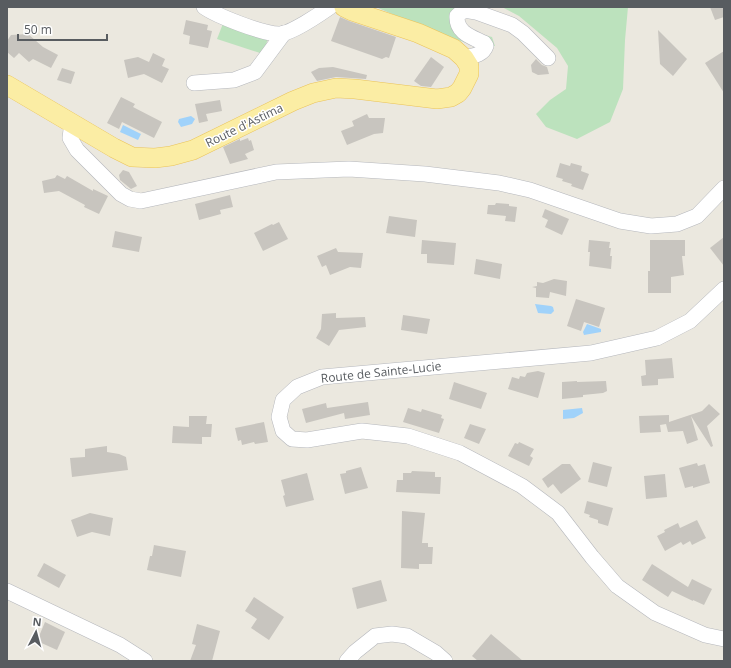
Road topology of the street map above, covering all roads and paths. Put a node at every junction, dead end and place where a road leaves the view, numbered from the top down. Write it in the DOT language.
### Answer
graph roads {
  1 [pos="204,7"];
  2 [pos="330,7"];
  3 [pos="344,7"];
  4 [pos="478,10"];
  5 [pos="284,33"];
  6 [pos="464,58"];
  7 [pos="548,58"];
  8 [pos="194,83"];
  9 [pos="7,85"];
  10 [pos="72,122"];
  11 [pos="724,188"];
  12 [pos="724,289"];
  13 [pos="7,591"];
  14 [pos="724,639"];
  15 [pos="145,661"];
  16 [pos="347,661"];
  17 [pos="445,661"];
  1 -- 5 [label="street"];
  2 -- 5 [label="street"];
  3 -- 6 [label="main road"];
  4 -- 6 [label="street"];
  4 -- 7 [label="street"];
  5 -- 8 [label="street"];
  6 -- 10 [label="main road, Route d'Astima"];
  9 -- 10 [label="main road, Route d'Astima"];
  10 -- 11 [label="street"];
  12 -- 14 [label="street, Route de Sainte-Lucie"];
  13 -- 15 [label="street"];
  16 -- 17 [label="street"];
}
